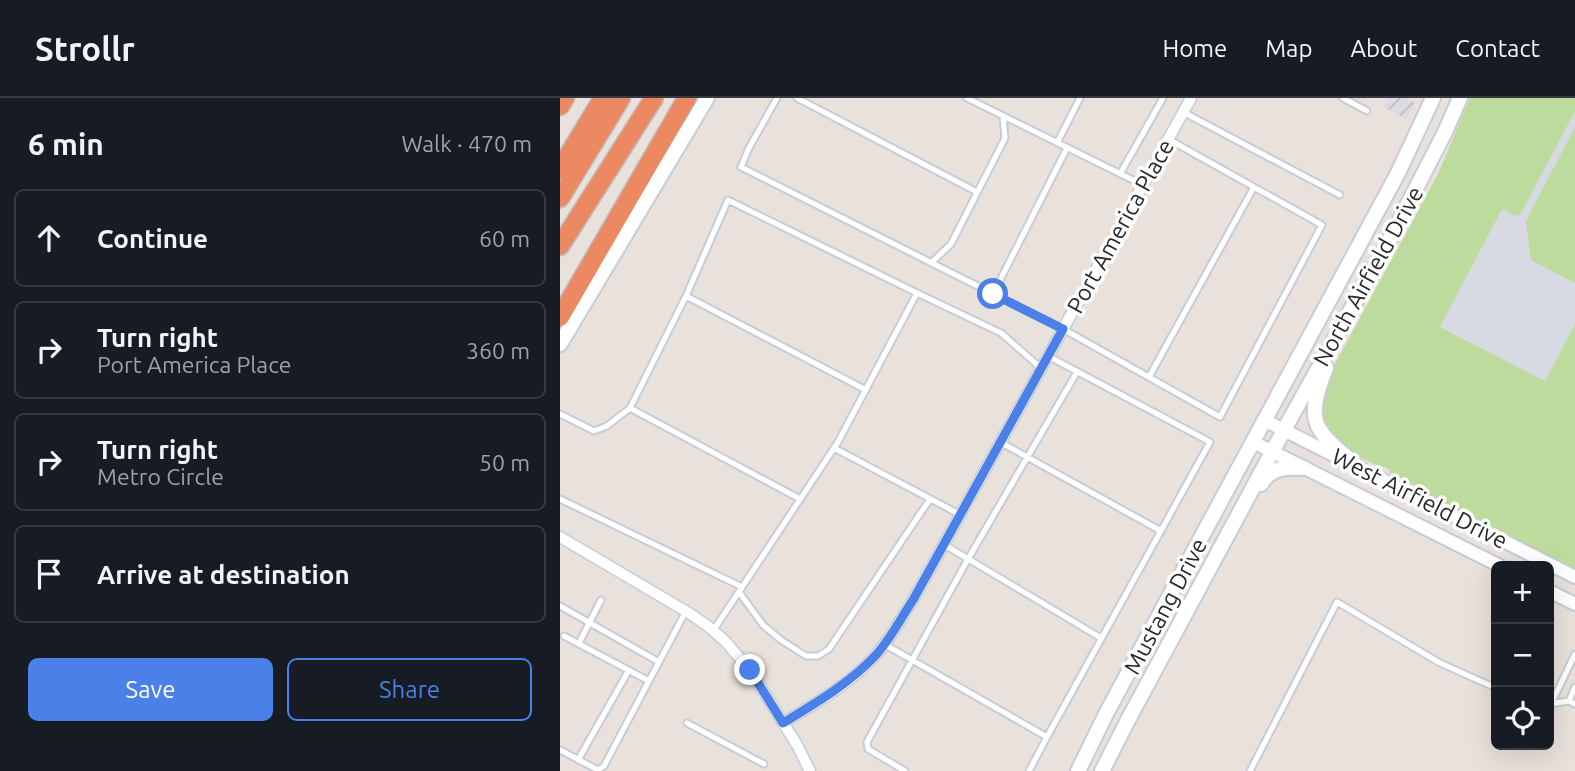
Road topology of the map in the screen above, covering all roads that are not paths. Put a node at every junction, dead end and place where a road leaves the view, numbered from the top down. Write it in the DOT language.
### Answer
graph roads {
  1 [pos="565,98"];
  2 [pos="603,98"];
  3 [pos="621,98"];
  4 [pos="653,98"];
  5 [pos="687,98"];
  6 [pos="708,98"];
  7 [pos="777,98"];
  8 [pos="797,98"];
  9 [pos="967,98"];
  10 [pos="1080,98"];
  11 [pos="1163,98"];
  12 [pos="1191,98"];
  13 [pos="1343,98"];
  14 [pos="1433,98"];
  15 [pos="1460,98"];
  16 [pos="560,106"];
  17 [pos="1367,111"];
  18 [pos="1183,112"];
  19 [pos="1003,116"];
  20 [pos="1168,139"];
  21 [pos="1057,143"];
  22 [pos="1067,148"];
  23 [pos="560,169"];
  24 [pos="1120,174"];
  25 [pos="1143,185"];
  26 [pos="1254,187"];
  27 [pos="977,192"];
  28 [pos="1340,195"];
  29 [pos="560,198"];
  30 [pos="560,246"];
  31 [pos="931,262"];
  32 [pos="917,293"];
  33 [pos="993,294"];
  34 [pos="686,296"];
  35 [pos="1349,313"];
  36 [pos="560,317"];
  37 [pos="1063,329"];
  38 [pos="560,344"];
  39 [pos="1048,356"];
  40 [pos="1041,368"];
  41 [pos="1077,372"];
  42 [pos="1149,377"];
  43 [pos="866,390"];
  44 [pos="630,408"];
  45 [pos="560,414"];
  46 [pos="1265,420"];
  47 [pos="1284,430"];
  48 [pos="1000,442"];
  49 [pos="1253,442"];
  50 [pos="834,448"];
  51 [pos="1272,452"];
  52 [pos="1027,457"];
  53 [pos="1357,466"];
  54 [pos="1304,468"];
  55 [pos="560,499"];
  56 [pos="800,499"];
  57 [pos="930,499"];
  58 [pos="960,514"];
  59 [pos="1161,531"];
  60 [pos="560,537"];
  61 [pos="943,544"];
  62 [pos="968,559"];
  63 [pos="1212,562"];
  64 [pos="1491,562"];
  65 [pos="1575,577"];
  66 [pos="740,589"];
  67 [pos="1554,594"];
  68 [pos="601,600"];
  69 [pos="1575,604"];
  70 [pos="560,606"];
  71 [pos="686,611"];
  72 [pos="589,623"];
  73 [pos="713,631"];
  74 [pos="564,636"];
  75 [pos="1101,638"];
  76 [pos="579,643"];
  77 [pos="884,644"];
  78 [pos="1575,653"];
  79 [pos="912,660"];
  80 [pos="659,662"];
  81 [pos="629,670"];
  82 [pos="649,681"];
  83 [pos="1494,687"];
  84 [pos="1575,687"];
  85 [pos="1554,696"];
  86 [pos="1572,703"];
  87 [pos="1554,704"];
  88 [pos="687,723"];
  89 [pos="783,723"];
  90 [pos="1047,737"];
  91 [pos="560,750"];
  92 [pos="578,760"];
  93 [pos="764,764"];
  94 [pos="598,770"];
  95 [pos="810,771"];
  96 [pos="905,771"];
  97 [pos="1029,771"];
  98 [pos="1078,771"];
  99 [pos="1102,771"];
  100 [pos="1250,771"];
  1 -- 16 [label="highway"];
  2 -- 23 [label="highway"];
  3 -- 29 [label="highway"];
  4 -- 30 [label="highway"];
  5 -- 36 [label="highway"];
  6 -- 38 [label="main road"];
  7 -- 31 [label="lane"];
  8 -- 27 [label="lane"];
  9 -- 19 [label="lane"];
  10 -- 21 [label="lane"];
  11 -- 24 [label="lane"];
  12 -- 18 [label="street, Port America Place"];
  13 -- 17 [label="lane"];
  14 -- 46 [label="main road, North Airfield Drive"];
  15 -- 35 [label="main road, North Airfield Drive"];
  18 -- 20 [label="street, Port America Place"];
  18 -- 28 [label="lane"];
  19 -- 21 [label="lane"];
  19 -- 27 [label="lane"];
  20 -- 25 [label="street, Port America Place"];
  20 -- 26 [label="lane"];
  21 -- 22 [label="lane"];
  22 -- 24 [label="lane"];
  22 -- 33 [label="lane"];
  24 -- 25 [label="lane"];
  25 -- 37 [label="street, Port America Place"];
  26 -- 42 [label="lane"];
  26 -- 42 [label="lane"];
  27 -- 31 [label="lane"];
  31 -- 33 [label="lane"];
  32 -- 34 [label="lane"];
  32 -- 40 [label="lane"];
  32 -- 43 [label="lane"];
  33 -- 37 [label="lane"];
  34 -- 43 [label="lane"];
  34 -- 44 [label="lane"];
  35 -- 47 [label="main road, North Airfield Drive"];
  35 -- 53 [label="main road"];
  37 -- 39 [label="street, Port America Place"];
  37 -- 42 [label="lane"];
  39 -- 40 [label="street, Port America Place"];
  39 -- 41 [label="lane"];
  40 -- 48 [label="street, Port America Place"];
  41 -- 52 [label="lane"];
  41 -- 59 [label="lane"];
  43 -- 50 [label="lane"];
  44 -- 45 [label="lane"];
  44 -- 56 [label="lane"];
  46 -- 47 [label="street, West Airfield Drive"];
  46 -- 49 [label="main road, North Airfield Drive"];
  47 -- 51 [label="main road, North Airfield Drive"];
  47 -- 53 [label="street, West Airfield Drive"];
  48 -- 52 [label="lane"];
  48 -- 58 [label="street, Port America Place"];
  49 -- 51 [label="street, West Airfield Drive"];
  49 -- 98 [label="main road, Mustang Drive"];
  50 -- 56 [label="lane"];
  50 -- 57 [label="lane"];
  51 -- 54 [label="street, West Airfield Drive"];
  51 -- 63 [label="main road, Mustang Drive"];
  52 -- 59 [label="lane"];
  52 -- 62 [label="lane"];
  53 -- 65 [label="street, West Airfield Drive"];
  54 -- 63 [label="main road"];
  54 -- 64 [label="street, West Airfield Drive"];
  55 -- 66 [label="lane"];
  56 -- 66 [label="lane"];
  57 -- 58 [label="lane"];
  57 -- 66 [label="lane"];
  58 -- 61 [label="street, Port America Place"];
  59 -- 75 [label="lane"];
  60 -- 71 [label="street"];
  61 -- 62 [label="lane"];
  61 -- 77 [label="street, Port America Place"];
  62 -- 75 [label="lane"];
  62 -- 79 [label="lane"];
  63 -- 99 [label="main road, Mustang Drive"];
  66 -- 73 [label="lane"];
  67 -- 69 [label="street"];
  68 -- 72 [label="lane"];
  70 -- 72 [label="lane"];
  71 -- 73 [label="street"];
  71 -- 80 [label="lane"];
  72 -- 76 [label="lane"];
  72 -- 80 [label="lane"];
  73 -- 89 [label="street"];
  74 -- 76 [label="lane"];
  75 -- 90 [label="lane"];
  76 -- 81 [label="lane"];
  77 -- 79 [label="lane"];
  77 -- 89 [label="street, Port America Place"];
  78 -- 85 [label="lane"];
  79 -- 90 [label="lane"];
  79 -- 96 [label="lane"];
  80 -- 82 [label="lane"];
  81 -- 82 [label="lane"];
  81 -- 92 [label="lane"];
  82 -- 94 [label="lane"];
  83 -- 100 [label="lane"];
  84 -- 86 [label="lane"];
  86 -- 87 [label="lane"];
  88 -- 93 [label="lane"];
  89 -- 95 [label="street"];
  90 -- 97 [label="lane"];
  91 -- 92 [label="lane"];
  92 -- 94 [label="lane"];
}
